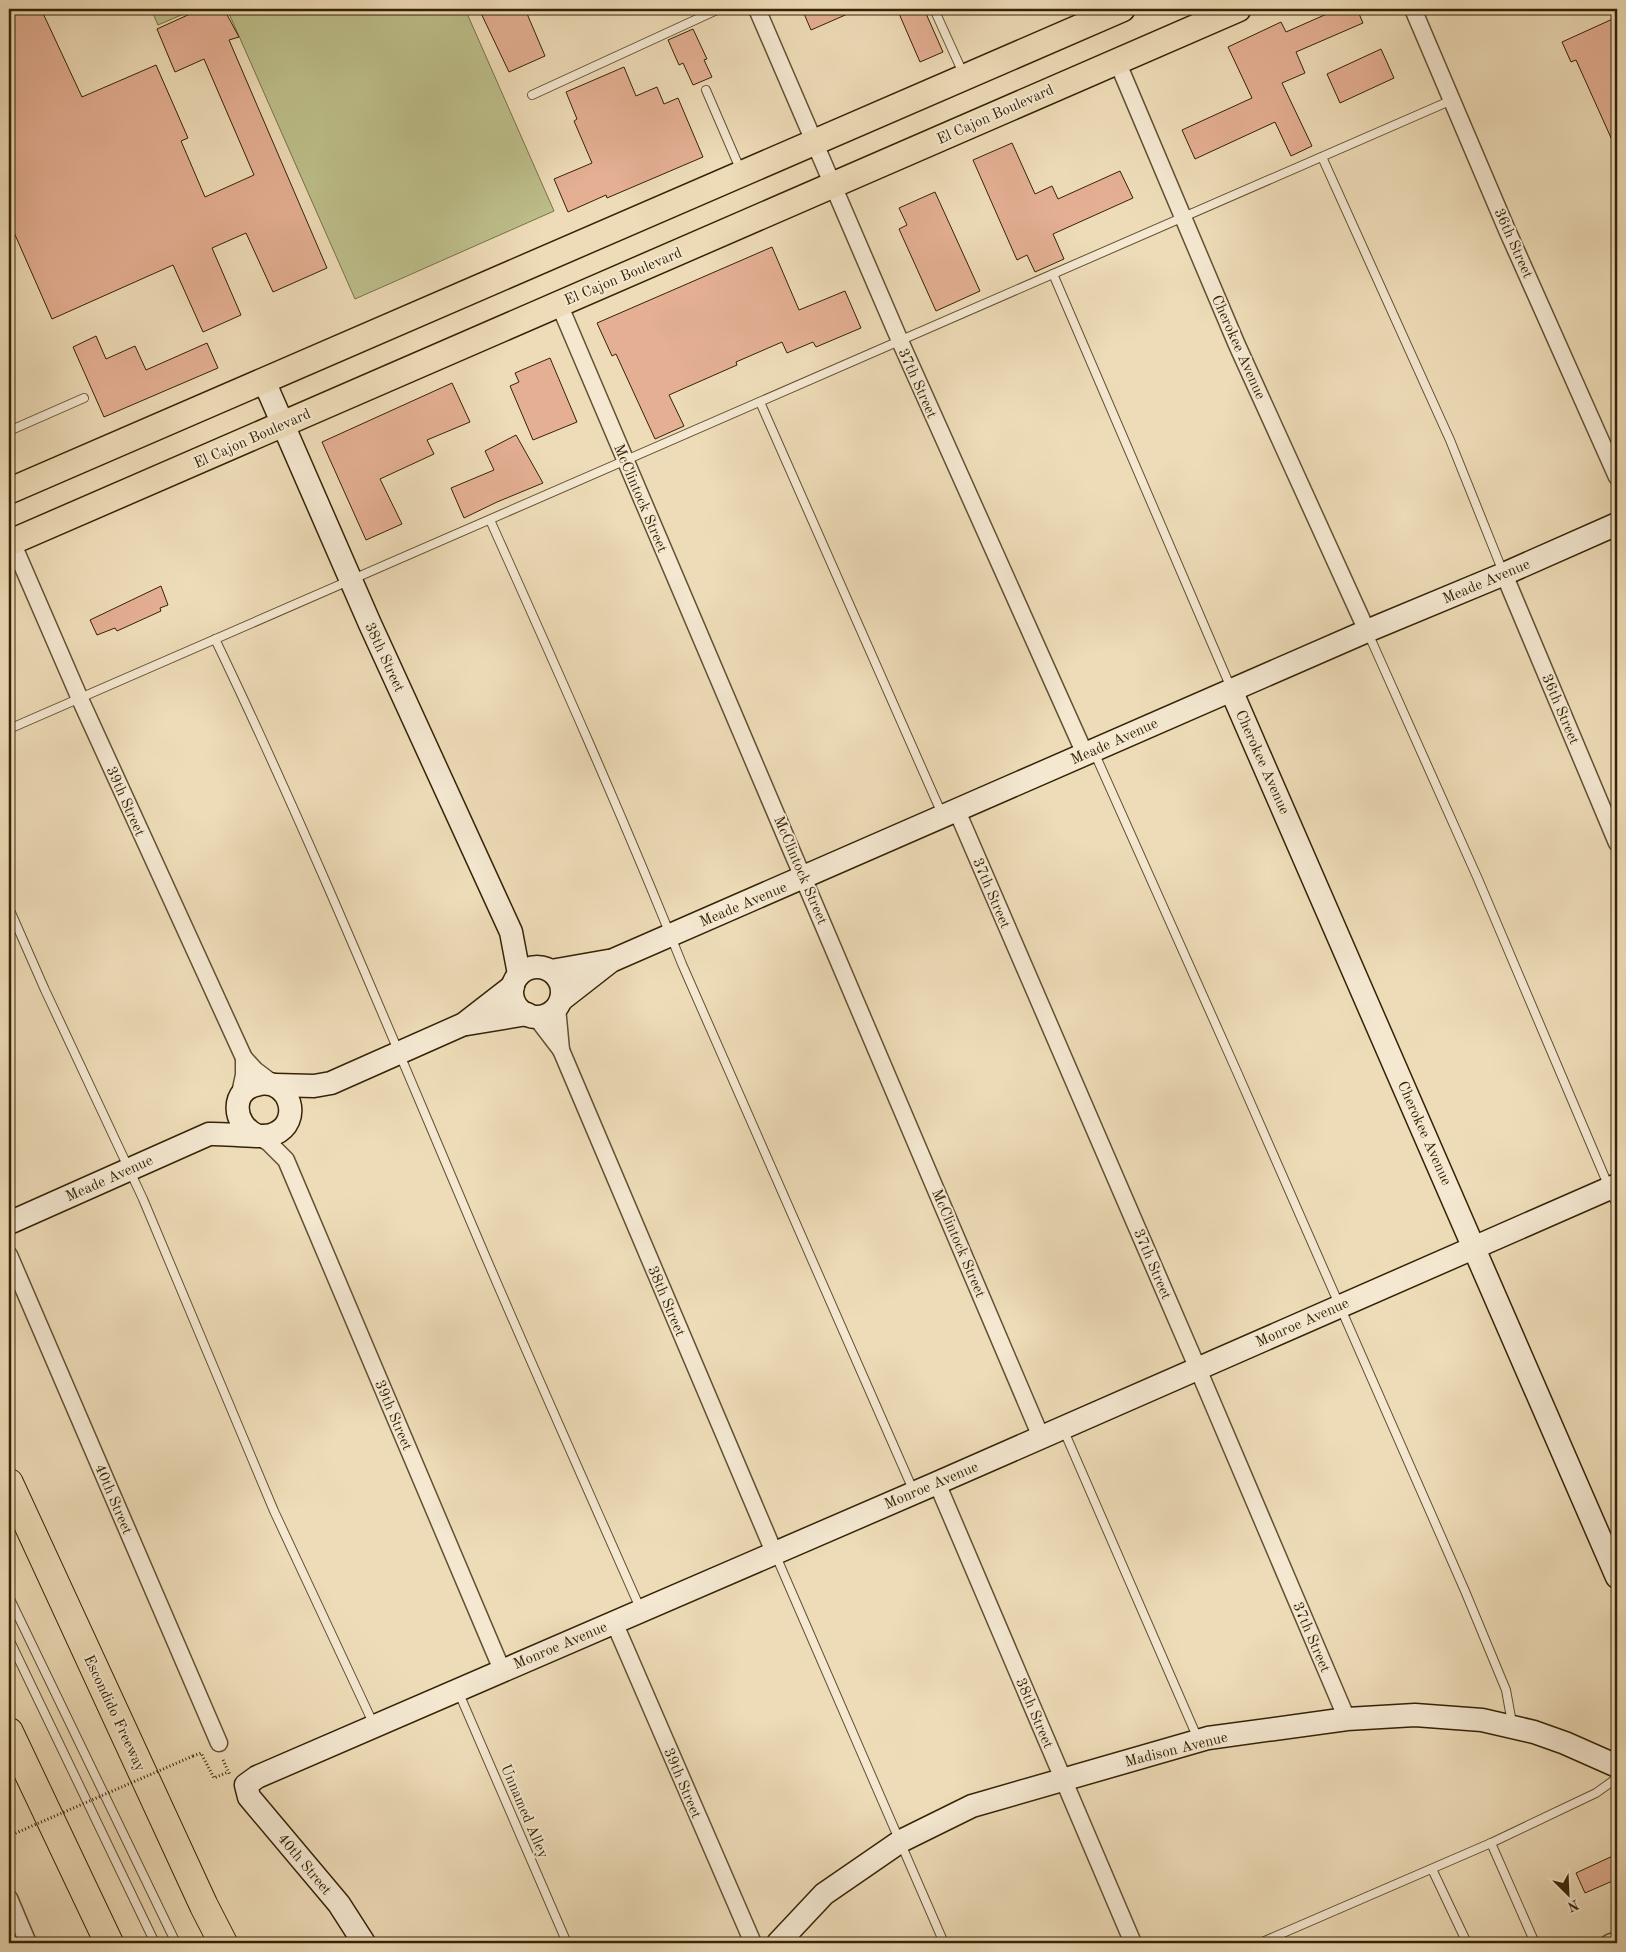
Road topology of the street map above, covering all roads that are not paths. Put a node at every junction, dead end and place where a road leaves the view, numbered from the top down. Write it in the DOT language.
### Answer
graph roads {
  1 [pos="719,9"];
  2 [pos="757,9"];
  3 [pos="934,9"];
  4 [pos="1122,9"];
  5 [pos="1238,9"];
  6 [pos="1413,9"];
  7 [pos="1096,14"];
  8 [pos="1117,61"];
  9 [pos="965,77"];
  10 [pos="706,90"];
  11 [pos="532,95"];
  12 [pos="1452,100"];
  13 [pos="814,142"];
  14 [pos="1322,157"];
  15 [pos="742,173"];
  16 [pos="833,185"];
  17 [pos="1183,218"];
  18 [pos="1053,274"];
  19 [pos="559,304"];
  20 [pos="900,341"];
  21 [pos="264,381"];
  22 [pos="84,398"];
  23 [pos="760,402"];
  24 [pos="283,424"];
  25 [pos="9,431"];
  26 [pos="626,461"];
  27 [pos="1617,477"];
  28 [pos="9,491"];
  29 [pos="490,520"];
  30 [pos="1617,524"];
  31 [pos="10,543"];
  32 [pos="1504,574"];
  33 [pos="350,581"];
  34 [pos="1367,631"];
  35 [pos="215,639"];
  36 [pos="1231,690"];
  37 [pos="80,699"];
  38 [pos="9,730"];
  39 [pos="1089,752"];
  40 [pos="950,814"];
  41 [pos="1617,843"];
  42 [pos="804,878"];
  43 [pos="9,908"];
  44 [pos="670,934"];
  45 [pos="611,960"];
  46 [pos="530,974"];
  47 [pos="559,1003"];
  48 [pos="531,1015"];
  49 [pos="464,1024"];
  50 [pos="561,1050"];
  51 [pos="399,1052"];
  52 [pos="244,1058"];
  53 [pos="331,1083"];
  54 [pos="275,1085"];
  55 [pos="239,1100"];
  56 [pos="288,1121"];
  57 [pos="209,1134"];
  58 [pos="258,1136"];
  59 [pos="286,1160"];
  60 [pos="128,1170"];
  61 [pos="1615,1193"];
  62 [pos="9,1223"];
  63 [pos="1474,1247"];
  64 [pos="9,1255"];
  65 [pos="1340,1305"];
  66 [pos="1198,1369"];
  67 [pos="1062,1428"];
  68 [pos="1041,1437"];
  69 [pos="9,1482"];
  70 [pos="937,1483"];
  71 [pos="914,1493"];
  72 [pos="774,1552"];
  73 [pos="1617,1577"];
  74 [pos="9,1597"];
  75 [pos="640,1610"];
  76 [pos="614,1622"];
  77 [pos="9,1639"];
  78 [pos="502,1670"];
  79 [pos="458,1690"];
  80 [pos="1347,1719"];
  81 [pos="374,1726"];
  82 [pos="1513,1727"];
  83 [pos="9,1732"];
  84 [pos="1199,1741"];
  85 [pos="219,1743"];
  86 [pos="1617,1766"];
  87 [pos="1617,1778"];
  88 [pos="1062,1779"];
  89 [pos="246,1785"];
  90 [pos="901,1841"];
  91 [pos="1491,1843"];
  92 [pos="1432,1869"];
  93 [pos="9,1898"];
  94 [pos="1617,1940"];
  95 [pos="28,1943"];
  96 [pos="108,1943"];
  97 [pos="156,1943"];
  98 [pos="176,1943"];
  99 [pos="223,1943"];
  100 [pos="364,1943"];
  101 [pos="567,1943"];
  102 [pos="753,1943"];
  103 [pos="778,1943"];
  104 [pos="944,1943"];
  105 [pos="1133,1943"];
  106 [pos="1260,1943"];
  107 [pos="1467,1943"];
  108 [pos="1535,1943"];
  109 [pos="1609,1943"];
  1 -- 11 [label="lane"];
  2 -- 13 [label="street, 37th Street"];
  3 -- 9 [label="lane"];
  4 -- 7 [label="main road"];
  5 -- 8 [label="main road, El Cajon Boulevard"];
  6 -- 12 [label="street, 36th Street"];
  7 -- 9 [label="main road"];
  8 -- 16 [label="main road, El Cajon Boulevard"];
  8 -- 17 [label="street, Cherokee Avenue"];
  9 -- 13 [label="main road"];
  10 -- 15 [label="lane"];
  12 -- 14 [label="lane"];
  12 -- 27 [label="street, 36th Street"];
  13 -- 15 [label="main road"];
  13 -- 16 [label="street, 37th Street"];
  14 -- 17 [label="lane"];
  14 -- 32 [label="lane"];
  15 -- 21 [label="main road"];
  16 -- 19 [label="main road, El Cajon Boulevard"];
  16 -- 20 [label="street, 37th Street"];
  17 -- 18 [label="lane"];
  17 -- 34 [label="street, Cherokee Avenue"];
  18 -- 20 [label="lane"];
  18 -- 36 [label="lane"];
  19 -- 24 [label="main road, El Cajon Boulevard"];
  19 -- 26 [label="street, McClintock Street"];
  20 -- 23 [label="lane"];
  20 -- 39 [label="street, 37th Street"];
  21 -- 24 [label="street, 38th Street"];
  21 -- 28 [label="main road"];
  22 -- 25 [label="lane"];
  23 -- 26 [label="lane"];
  23 -- 40 [label="lane"];
  24 -- 31 [label="main road, El Cajon Boulevard"];
  24 -- 33 [label="street, 38th Street"];
  26 -- 29 [label="lane"];
  26 -- 42 [label="street, McClintock Street"];
  29 -- 33 [label="lane"];
  29 -- 44 [label="lane"];
  30 -- 32 [label="street, Meade Avenue"];
  31 -- 37 [label="street, 39th Street"];
  32 -- 34 [label="street, Meade Avenue"];
  32 -- 41 [label="street, 36th Street"];
  33 -- 35 [label="lane"];
  33 -- 46 [label="street, 38th Street"];
  34 -- 36 [label="street, Meade Avenue"];
  34 -- 61 [label="lane"];
  35 -- 37 [label="lane"];
  35 -- 51 [label="lane"];
  36 -- 39 [label="street, Meade Avenue"];
  36 -- 63 [label="street, Cherokee Avenue"];
  37 -- 38 [label="lane"];
  37 -- 52 [label="street, 39th Street"];
  39 -- 40 [label="street, Meade Avenue"];
  39 -- 65 [label="lane"];
  40 -- 42 [label="street, Meade Avenue"];
  40 -- 66 [label="street, 37th Street"];
  42 -- 44 [label="street, Meade Avenue"];
  42 -- 68 [label="street, McClintock Street"];
  43 -- 60 [label="lane"];
  44 -- 45 [label="street, Meade Avenue"];
  44 -- 71 [label="lane"];
  45 -- 46 [label="street, Meade Avenue"];
  45 -- 47 [label="street, Meade Avenue"];
  46 -- 47 [label="street"];
  46 -- 48 [label="street"];
  46 -- 49 [label="street, Meade Avenue"];
  47 -- 48 [label="street"];
  47 -- 50 [label="street, 38th Street"];
  48 -- 49 [label="street, Meade Avenue"];
  48 -- 50 [label="street, 38th Street"];
  49 -- 51 [label="street, Meade Avenue"];
  50 -- 72 [label="street, 38th Street"];
  51 -- 53 [label="street, Meade Avenue"];
  51 -- 75 [label="lane"];
  52 -- 54 [label="street, 39th Street"];
  52 -- 55 [label="street, 39th Street"];
  53 -- 54 [label="street, Meade Avenue"];
  53 -- 56 [label="street, Meade Avenue"];
  54 -- 55 [label="street, Meade Avenue"];
  54 -- 56 [label="street"];
  55 -- 57 [label="street, Meade Avenue"];
  55 -- 58 [label="street"];
  56 -- 58 [label="street, Meade Avenue"];
  56 -- 59 [label="street, 39th Street"];
  57 -- 58 [label="street, Meade Avenue"];
  57 -- 60 [label="street, Meade Avenue"];
  58 -- 59 [label="street, 39th Street"];
  59 -- 78 [label="street, 39th Street"];
  60 -- 62 [label="street, Meade Avenue"];
  60 -- 81 [label="lane"];
  61 -- 63 [label="street, Monroe Avenue"];
  63 -- 65 [label="street, Monroe Avenue"];
  63 -- 73 [label="street, Cherokee Avenue"];
  64 -- 85 [label="street, 40th Street"];
  65 -- 66 [label="street, Monroe Avenue"];
  65 -- 82 [label="lane"];
  66 -- 67 [label="street, Monroe Avenue"];
  66 -- 80 [label="street, 37th Street"];
  67 -- 68 [label="street, Monroe Avenue"];
  67 -- 84 [label="lane"];
  68 -- 70 [label="street, Monroe Avenue"];
  69 -- 99 [label="highway, Escondido Freeway"];
  70 -- 71 [label="street, Monroe Avenue"];
  70 -- 88 [label="street, 38th Street"];
  71 -- 72 [label="street, Monroe Avenue"];
  72 -- 75 [label="street, Monroe Avenue"];
  72 -- 90 [label="lane"];
  74 -- 98 [label="lane"];
  75 -- 76 [label="street, Monroe Avenue"];
  76 -- 78 [label="street, Monroe Avenue"];
  76 -- 102 [label="street, 39th Street"];
  77 -- 97 [label="lane"];
  78 -- 79 [label="street, Monroe Avenue"];
  79 -- 81 [label="street, Monroe Avenue"];
  79 -- 101 [label="lane, Unnamed Alley"];
  80 -- 82 [label="street, Madison Avenue"];
  80 -- 84 [label="street, Madison Avenue"];
  81 -- 89 [label="street, Monroe Avenue"];
  82 -- 86 [label="street, Madison Avenue"];
  83 -- 96 [label="highway"];
  84 -- 88 [label="street, Madison Avenue"];
  87 -- 91 [label="lane"];
  88 -- 90 [label="street, Madison Avenue"];
  88 -- 105 [label="street, 38th Street"];
  89 -- 100 [label="street, 40th Street"];
  90 -- 103 [label="street, Madison Avenue"];
  90 -- 104 [label="lane"];
  91 -- 92 [label="lane"];
  91 -- 108 [label="lane"];
  92 -- 106 [label="lane"];
  92 -- 107 [label="lane"];
  93 -- 95 [label="street"];
  94 -- 109 [label="street"];
}
